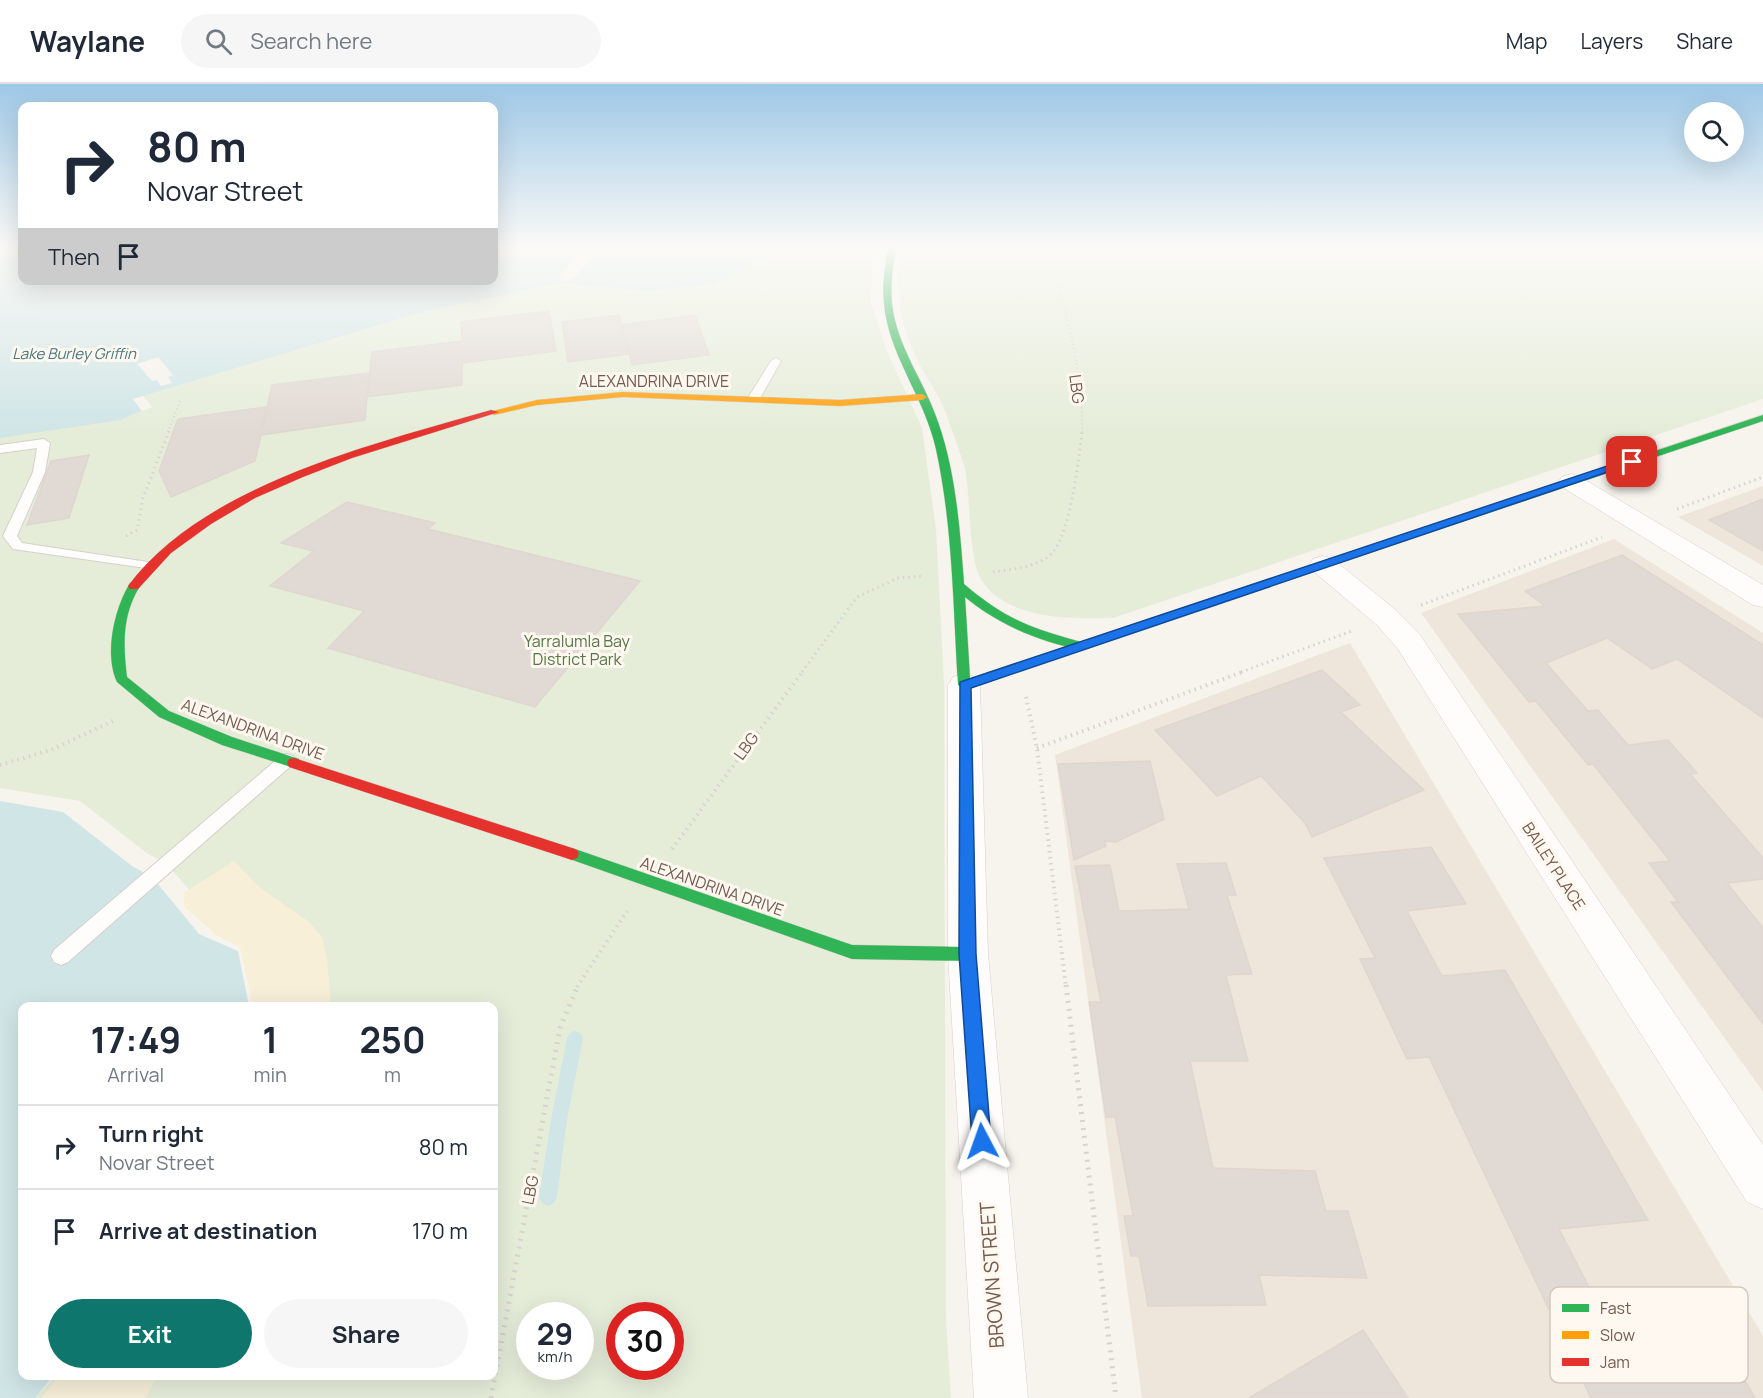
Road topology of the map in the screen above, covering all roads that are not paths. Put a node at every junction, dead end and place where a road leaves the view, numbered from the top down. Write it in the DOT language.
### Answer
graph roads {
  1 [pos="885,309"];
  2 [pos="776,361"];
  3 [pos="922,397"];
  4 [pos="754,398"];
  5 [pos="1763,418"];
  6 [pos="0,449"];
  7 [pos="1571,482"];
  8 [pos="1323,565"];
  9 [pos="148,566"];
  10 [pos="956,579"];
  11 [pos="1763,598"];
  12 [pos="1081,646"];
  13 [pos="964,685"];
  14 [pos="287,760"];
  15 [pos="968,954"];
  16 [pos="61,956"];
  17 [pos="1763,1186"];
  18 [pos="1001,1398"];
  1 -- 3 [label="main road"];
  2 -- 4 [label="lane"];
  3 -- 4 [label="main road, ALEXANDRINA DRIVE"];
  3 -- 10 [label="main road"];
  4 -- 9 [label="main road, ALEXANDRINA DRIVE"];
  5 -- 7 [label="main road"];
  6 -- 9 [label="lane"];
  7 -- 8 [label="main road"];
  7 -- 11 [label="street"];
  8 -- 12 [label="main road"];
  8 -- 17 [label="street, BAILEY PLACE"];
  9 -- 14 [label="main road, ALEXANDRINA DRIVE"];
  10 -- 12 [label="main road"];
  10 -- 13 [label="main road"];
  12 -- 13 [label="main road"];
  13 -- 15 [label="street, BROWN STREET"];
  14 -- 15 [label="main road, ALEXANDRINA DRIVE"];
  14 -- 16 [label="lane"];
  15 -- 18 [label="street, BROWN STREET"];
}
